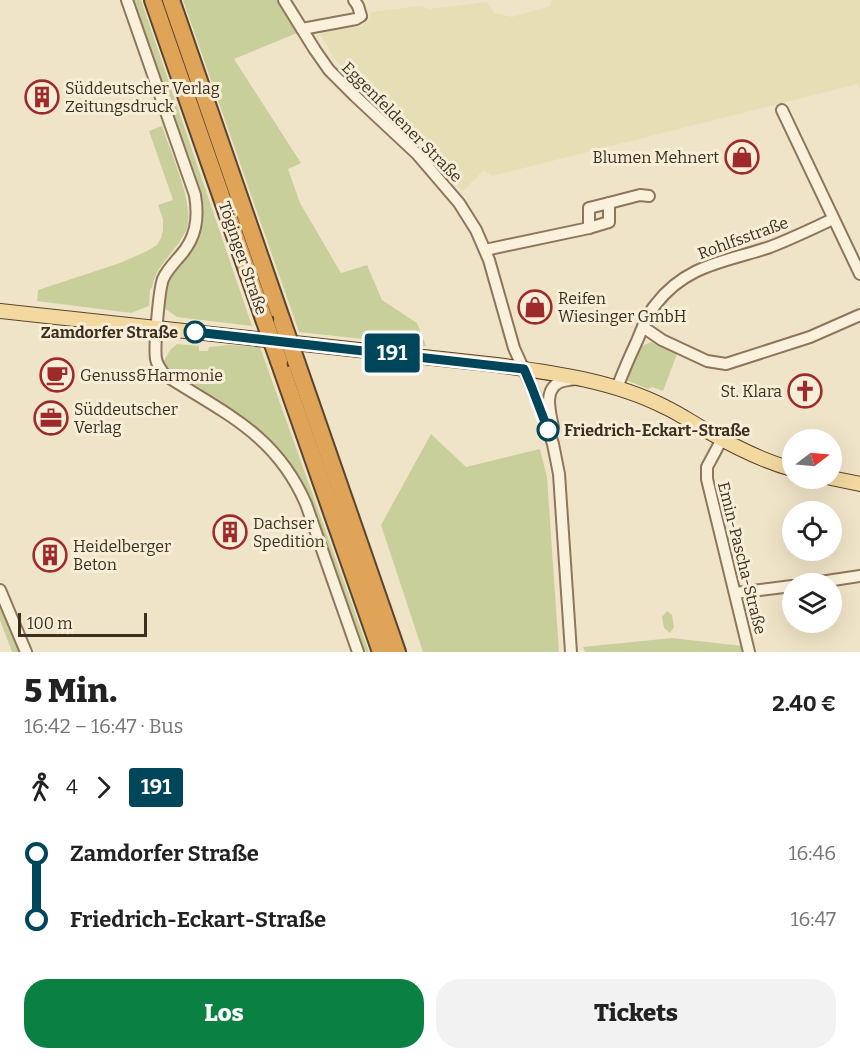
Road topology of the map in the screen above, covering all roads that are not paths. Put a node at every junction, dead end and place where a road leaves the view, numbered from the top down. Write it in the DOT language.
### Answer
graph roads {
  1 [pos="127,0"];
  2 [pos="153,0"];
  3 [pos="171,0"];
  4 [pos="284,0"];
  5 [pos="354,0"];
  6 [pos="302,29"];
  7 [pos="782,110"];
  8 [pos="649,196"];
  9 [pos="609,203"];
  10 [pos="833,219"];
  11 [pos="589,228"];
  12 [pos="485,250"];
  13 [pos="860,274"];
  14 [pos="0,310"];
  15 [pos="860,315"];
  16 [pos="643,327"];
  17 [pos="157,328"];
  18 [pos="524,369"];
  19 [pos="577,378"];
  20 [pos="617,388"];
  21 [pos="722,440"];
  22 [pos="555,451"];
  23 [pos="782,465"];
  24 [pos="842,480"];
  25 [pos="860,484"];
  26 [pos="860,576"];
  27 [pos="842,579"];
  28 [pos="782,587"];
  29 [pos="0,590"];
  30 [pos="735,593"];
  31 [pos="26,652"];
  32 [pos="358,652"];
  33 [pos="381,652"];
  34 [pos="397,652"];
  35 [pos="571,652"];
  36 [pos="749,652"];
  1 -- 17 [label="street"];
  2 -- 33 [label="highway, Töginger Straße, bridge"];
  3 -- 34 [label="highway, Töginger Straße, bridge"];
  4 -- 6 [label="street, Eggenfeldener Straße"];
  5 -- 6 [label="street"];
  6 -- 12 [label="street, Eggenfeldener Straße"];
  7 -- 10 [label="street"];
  8 -- 9 [label="street"];
  9 -- 11 [label="street"];
  9 -- 11 [label="street"];
  10 -- 13 [label="street"];
  10 -- 16 [label="street, Rohlfsstraße"];
  11 -- 12 [label="street"];
  12 -- 18 [label="street, Eggenfeldener Straße"];
  14 -- 17 [label="main road"];
  15 -- 16 [label="street"];
  16 -- 20 [label="street, Rohlfsstraße"];
  17 -- 18 [label="main road"];
  17 -- 32 [label="street"];
  18 -- 19 [label="main road"];
  18 -- 22 [label="street, Eggenfeldener Straße"];
  19 -- 20 [label="main road"];
  19 -- 22 [label="street"];
  20 -- 21 [label="main road"];
  21 -- 23 [label="main road"];
  21 -- 30 [label="street, Emin-Pascha-Straße"];
  22 -- 35 [label="street, Eggenfeldener Straße"];
  24 -- 25 [label="main road"];
  26 -- 27 [label="street"];
  28 -- 30 [label="street"];
  29 -- 31 [label="street"];
  30 -- 36 [label="street, Emin-Pascha-Straße"];
}
